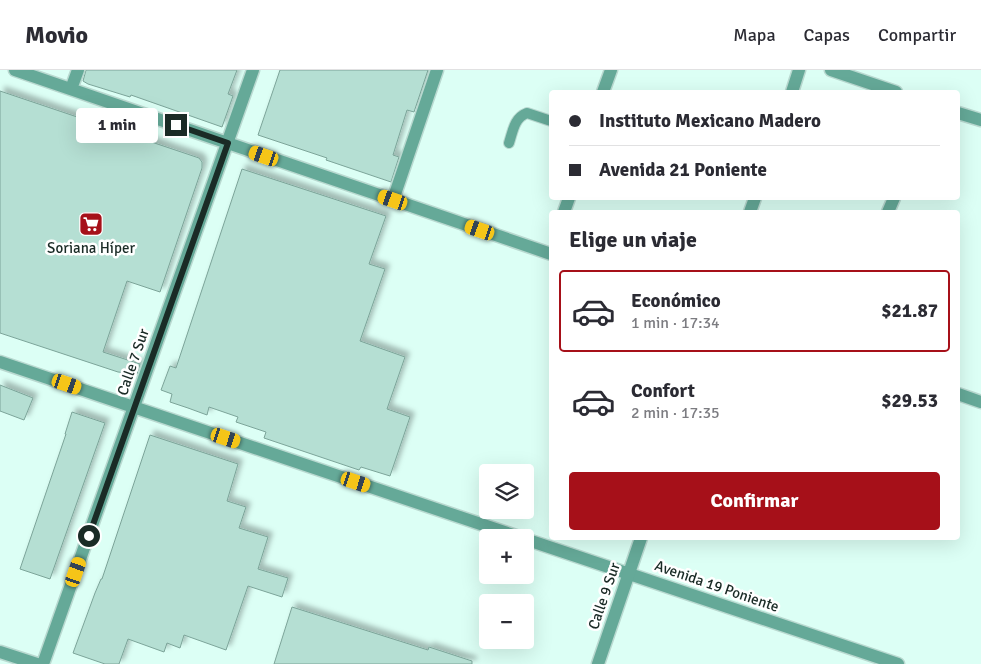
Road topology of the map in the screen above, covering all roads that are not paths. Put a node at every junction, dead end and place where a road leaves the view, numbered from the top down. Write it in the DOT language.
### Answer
graph roads {
  1 [pos="15,70"];
  2 [pos="78,70"];
  3 [pos="253,70"];
  4 [pos="437,70"];
  5 [pos="611,70"];
  6 [pos="800,70"];
  7 [pos="831,70"];
  8 [pos="71,90"];
  9 [pos="604,90"];
  10 [pos="793,90"];
  11 [pos="890,90"];
  12 [pos="960,114"];
  13 [pos="549,120"];
  14 [pos="981,120"];
  15 [pos="228,143"];
  16 [pos="509,143"];
  17 [pos="393,200"];
  18 [pos="549,253"];
  19 [pos="0,362"];
  20 [pos="960,395"];
  21 [pos="981,402"];
  22 [pos="134,407"];
  23 [pos="496,529"];
  24 [pos="640,540"];
  25 [pos="534,542"];
  26 [pos="629,574"];
  27 [pos="0,652"];
  28 [pos="37,664"];
  29 [pos="43,664"];
  30 [pos="598,664"];
  31 [pos="898,664"];
  1 -- 8 [label="street"];
  2 -- 8 [label="street"];
  3 -- 15 [label="street, Calle 7 Sur"];
  4 -- 17 [label="street"];
  5 -- 9 [label="street"];
  6 -- 10 [label="street"];
  7 -- 11 [label="street"];
  8 -- 15 [label="street"];
  12 -- 14 [label="street"];
  13 -- 16 [label="lane"];
  15 -- 17 [label="street"];
  15 -- 22 [label="street, Calle 7 Sur"];
  17 -- 18 [label="street"];
  19 -- 22 [label="street, Avenida 19 Poniente"];
  20 -- 21 [label="street"];
  22 -- 23 [label="street, Avenida 19 Poniente"];
  22 -- 29 [label="street, Calle 7 Sur"];
  24 -- 26 [label="street, Calle 9 Sur"];
  25 -- 26 [label="street, Avenida 19 Poniente"];
  26 -- 30 [label="street, Calle 9 Sur"];
  26 -- 31 [label="street, Avenida 19 Poniente"];
  27 -- 28 [label="street"];
}
